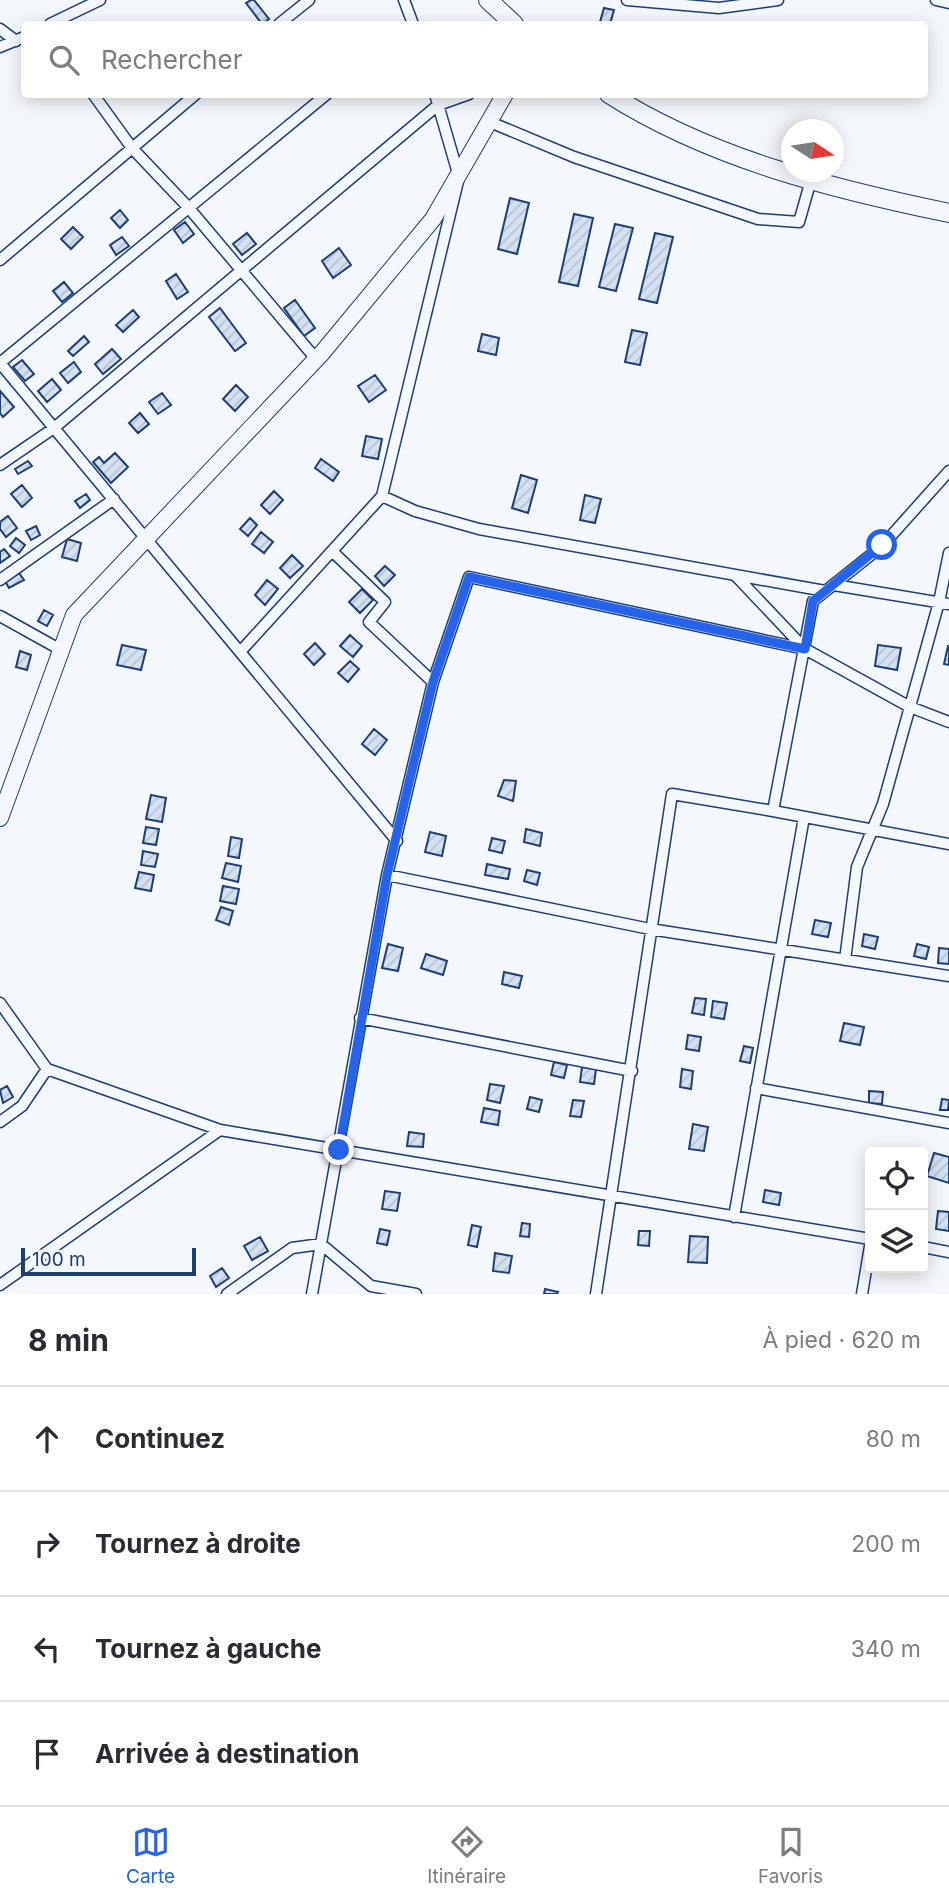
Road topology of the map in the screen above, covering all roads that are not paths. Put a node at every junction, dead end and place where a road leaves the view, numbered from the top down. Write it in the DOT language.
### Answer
graph roads {
  1 [pos="100,0"];
  2 [pos="309,0"];
  3 [pos="404,0"];
  4 [pos="488,0"];
  5 [pos="627,0"];
  6 [pos="778,0"];
  7 [pos="936,0"];
  8 [pos="949,3"];
  9 [pos="56,21"];
  10 [pos="283,21"];
  11 [pos="412,21"];
  12 [pos="511,21"];
  13 [pos="0,29"];
  14 [pos="20,39"];
  15 [pos="0,47"];
  16 [pos="96,98"];
  17 [pos="191,98"];
  18 [pos="322,98"];
  19 [pos="503,98"];
  20 [pos="618,98"];
  21 [pos="436,100"];
  22 [pos="490,122"];
  23 [pos="132,148"];
  24 [pos="781,170"];
  25 [pos="459,177"];
  26 [pos="810,182"];
  27 [pos="819,182"];
  28 [pos="188,207"];
  29 [pos="949,213"];
  30 [pos="0,260"];
  31 [pos="242,272"];
  32 [pos="316,359"];
  33 [pos="0,363"];
  34 [pos="54,428"];
  35 [pos="0,465"];
  36 [pos="949,471"];
  37 [pos="382,496"];
  38 [pos="114,499"];
  39 [pos="145,537"];
  40 [pos="333,552"];
  41 [pos="949,553"];
  42 [pos="736,576"];
  43 [pos="0,580"];
  44 [pos="829,588"];
  45 [pos="944,603"];
  46 [pos="0,616"];
  47 [pos="805,649"];
  48 [pos="61,650"];
  49 [pos="240,652"];
  50 [pos="433,682"];
  51 [pos="910,707"];
  52 [pos="949,722"];
  53 [pos="4,796"];
  54 [pos="773,811"];
  55 [pos="804,817"];
  56 [pos="0,818"];
  57 [pos="873,829"];
  58 [pos="397,841"];
  59 [pos="949,844"];
  60 [pos="387,875"];
  61 [pos="650,929"];
  62 [pos="780,950"];
  63 [pos="845,960"];
  64 [pos="949,976"];
  65 [pos="0,1003"];
  66 [pos="360,1017"];
  67 [pos="47,1069"];
  68 [pos="632,1071"];
  69 [pos="756,1088"];
  70 [pos="0,1122"];
  71 [pos="949,1123"];
  72 [pos="220,1130"];
  73 [pos="339,1150"];
  74 [pos="610,1196"];
  75 [pos="734,1217"];
  76 [pos="865,1238"];
  77 [pos="321,1244"];
  78 [pos="928,1249"];
  79 [pos="949,1252"];
  80 [pos="866,1273"];
  81 [pos="0,1285"];
  82 [pos="227,1294"];
  83 [pos="312,1294"];
  84 [pos="416,1294"];
  85 [pos="596,1294"];
  86 [pos="862,1294"];
  1 -- 9 [label="street"];
  2 -- 10 [label="street"];
  3 -- 11 [label="street"];
  4 -- 12 [label="main road"];
  5 -- 6 [label="street"];
  7 -- 8 [label="street"];
  13 -- 14 [label="street"];
  14 -- 15 [label="street"];
  16 -- 23 [label="street"];
  17 -- 23 [label="street"];
  18 -- 28 [label="street"];
  19 -- 22 [label="street"];
  20 -- 24 [label="main road"];
  21 -- 25 [label="street"];
  21 -- 31 [label="street"];
  22 -- 25 [label="street"];
  22 -- 26 [label="street"];
  23 -- 28 [label="street"];
  23 -- 30 [label="street"];
  25 -- 32 [label="street"];
  25 -- 37 [label="street"];
  27 -- 29 [label="main road"];
  28 -- 31 [label="street"];
  28 -- 33 [label="street"];
  31 -- 32 [label="street"];
  31 -- 34 [label="street"];
  32 -- 39 [label="street"];
  33 -- 34 [label="street"];
  34 -- 35 [label="street"];
  34 -- 38 [label="street"];
  36 -- 44 [label="street"];
  37 -- 40 [label="street"];
  37 -- 42 [label="street"];
  38 -- 39 [label="street"];
  38 -- 43 [label="street"];
  39 -- 48 [label="street"];
  39 -- 49 [label="street"];
  40 -- 49 [label="street"];
  40 -- 50 [label="street"];
  41 -- 45 [label="street"];
  42 -- 44 [label="street"];
  42 -- 47 [label="street"];
  44 -- 45 [label="street"];
  44 -- 47 [label="street"];
  45 -- 51 [label="street"];
  46 -- 48 [label="street"];
  47 -- 50 [label="street"];
  47 -- 51 [label="street"];
  47 -- 54 [label="street"];
  48 -- 53 [label="street"];
  49 -- 58 [label="street"];
  50 -- 58 [label="street"];
  51 -- 52 [label="street"];
  51 -- 57 [label="street"];
  53 -- 56 [label="street"];
  54 -- 55 [label="street"];
  54 -- 61 [label="street"];
  55 -- 57 [label="street"];
  55 -- 62 [label="street"];
  57 -- 59 [label="street"];
  57 -- 63 [label="street"];
  58 -- 60 [label="street"];
  60 -- 61 [label="street"];
  60 -- 66 [label="street"];
  61 -- 62 [label="street"];
  61 -- 68 [label="street"];
  62 -- 63 [label="street"];
  62 -- 69 [label="street"];
  63 -- 64 [label="street"];
  65 -- 67 [label="street"];
  66 -- 68 [label="street"];
  66 -- 73 [label="street"];
  67 -- 70 [label="street"];
  67 -- 72 [label="street"];
  68 -- 74 [label="street"];
  69 -- 71 [label="street"];
  69 -- 75 [label="street"];
  72 -- 73 [label="street"];
  72 -- 81 [label="street"];
  73 -- 74 [label="street"];
  73 -- 77 [label="street"];
  74 -- 75 [label="street"];
  74 -- 85 [label="street"];
  75 -- 76 [label="street"];
  77 -- 82 [label="street"];
  77 -- 83 [label="street"];
  77 -- 84 [label="street"];
  78 -- 79 [label="street"];
  80 -- 86 [label="street"];
}
